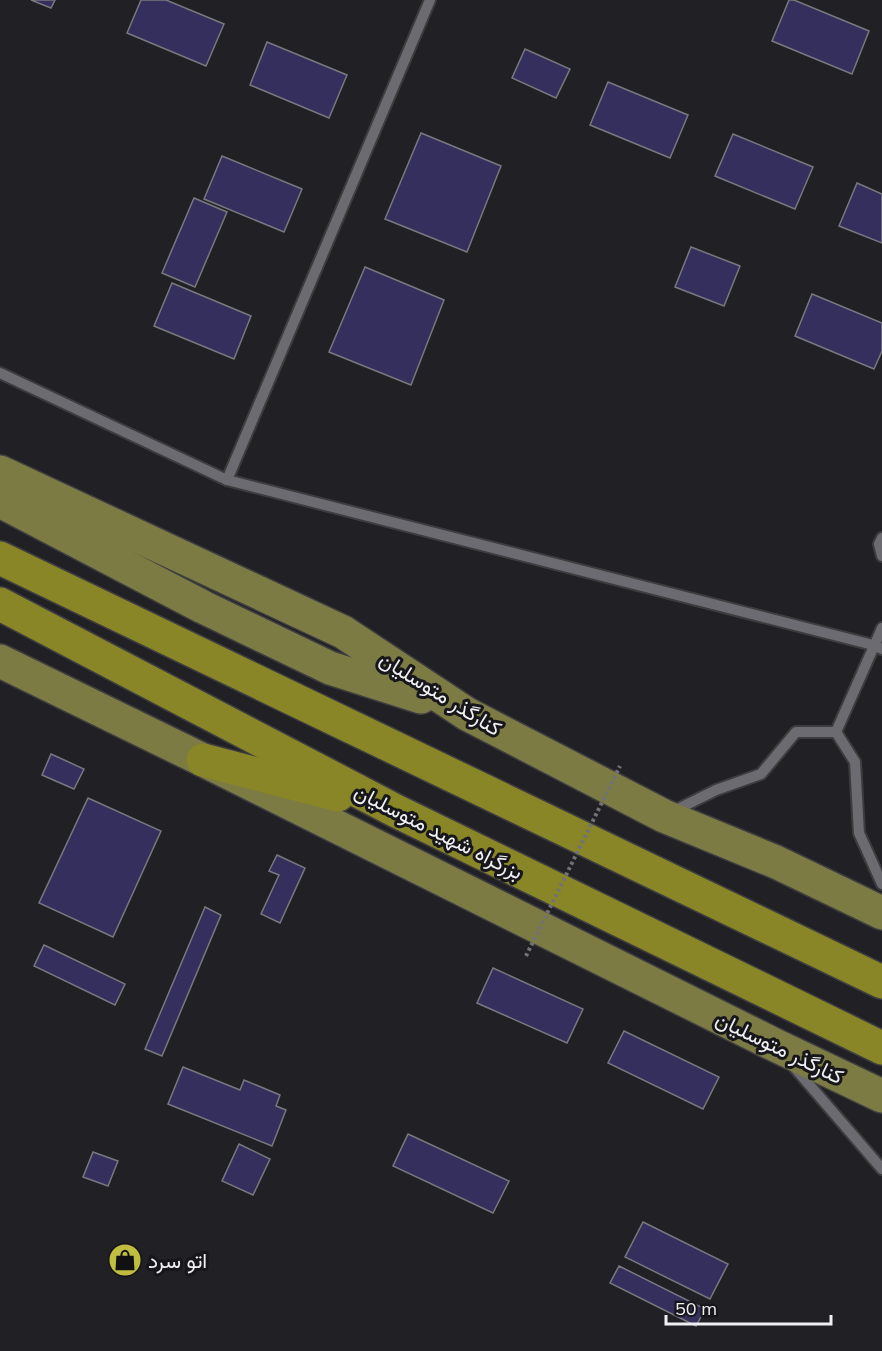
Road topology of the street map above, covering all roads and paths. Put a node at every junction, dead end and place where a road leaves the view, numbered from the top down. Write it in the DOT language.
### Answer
graph roads {
  1 [pos="430,0"];
  2 [pos="0,373"];
  3 [pos="0,472"];
  4 [pos="227,480"];
  5 [pos="0,501"];
  6 [pos="882,538"];
  7 [pos="882,556"];
  8 [pos="0,558"];
  9 [pos="0,604"];
  10 [pos="882,628"];
  11 [pos="878,647"];
  12 [pos="0,662"];
  13 [pos="460,710"];
  14 [pos="836,732"];
  15 [pos="203,759"];
  16 [pos="620,766"];
  17 [pos="396,811"];
  18 [pos="664,816"];
  19 [pos="882,884"];
  20 [pos="882,913"];
  21 [pos="526,956"];
  22 [pos="882,982"];
  23 [pos="777,1046"];
  24 [pos="882,1048"];
  25 [pos="882,1096"];
  26 [pos="882,1170"];
  1 -- 4 [label="lane"];
  2 -- 4 [label="lane"];
  3 -- 13 [label="main road, کنارگذر متوسلیان"];
  4 -- 11 [label="lane"];
  5 -- 13 [label="main road"];
  6 -- 7 [label="lane"];
  8 -- 22 [label="highway"];
  9 -- 17 [label="highway, بزرگراه شهید متوسلیان"];
  10 -- 11 [label="lane"];
  11 -- 14 [label="lane"];
  12 -- 15 [label="main road, کنارگذر متوسلیان"];
  13 -- 18 [label="main road, کنارگذر متوسلیان"];
  14 -- 18 [label="lane"];
  14 -- 19 [label="lane"];
  15 -- 17 [label="highway"];
  15 -- 23 [label="main road, کنارگذر متوسلیان"];
  16 -- 21 [label="path, bridge"];
  17 -- 24 [label="highway, بزرگراه شهید متوسلیان"];
  18 -- 20 [label="main road, کنارگذر متوسلیان"];
  23 -- 25 [label="main road, کنارگذر متوسلیان"];
  23 -- 26 [label="lane"];
}
